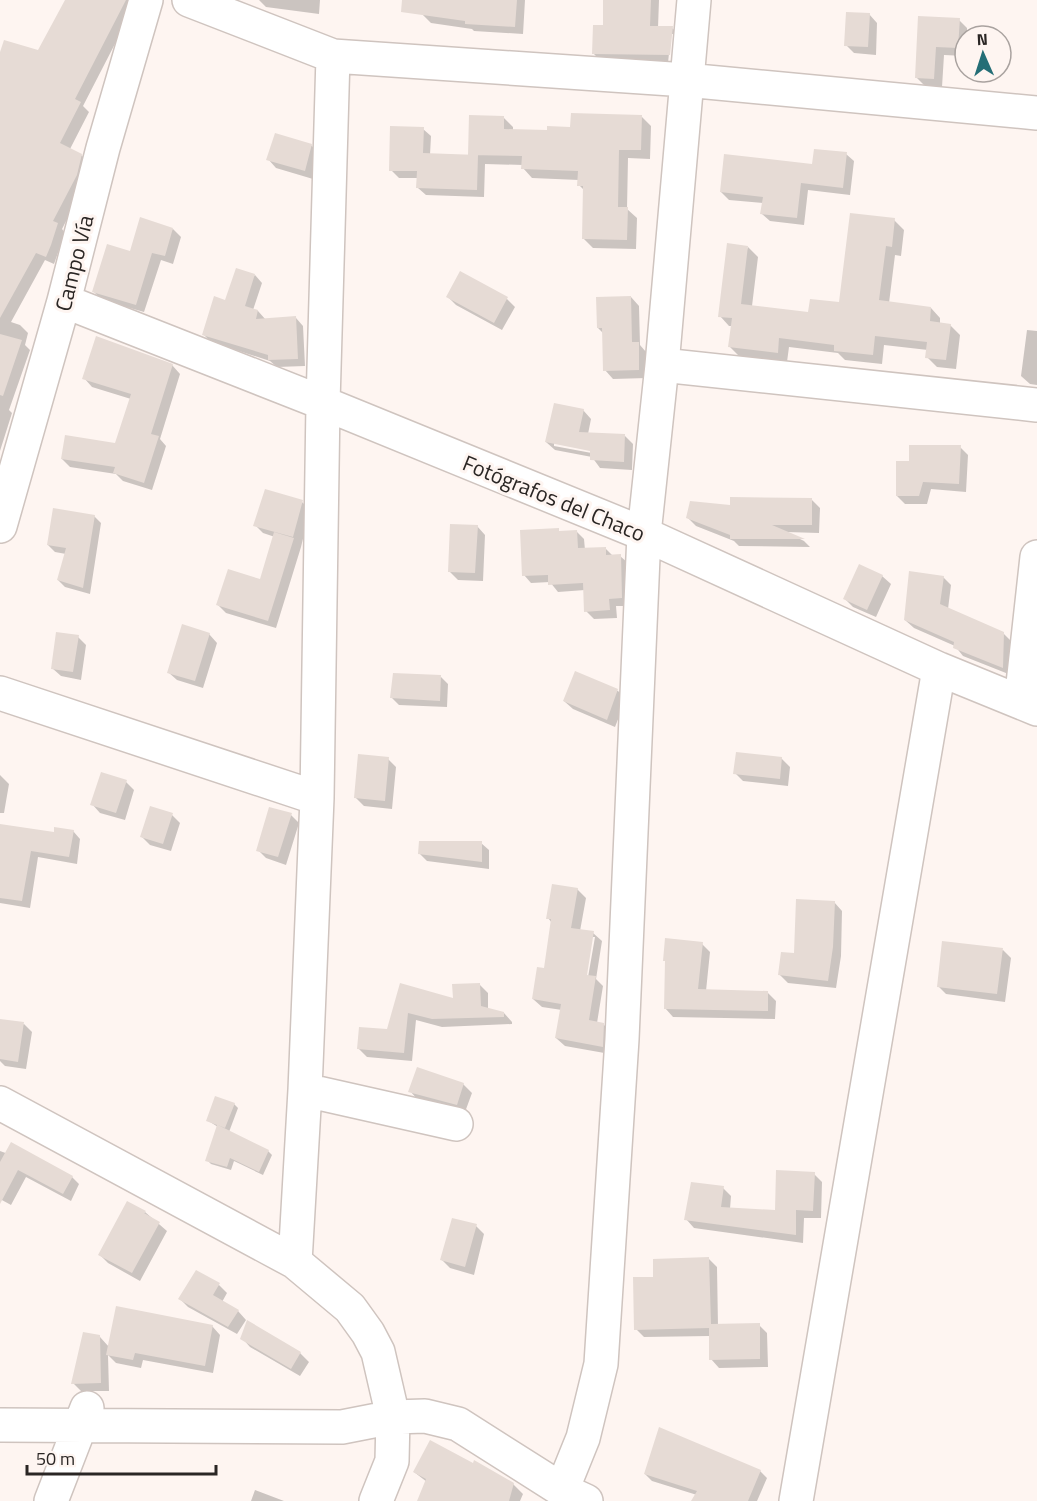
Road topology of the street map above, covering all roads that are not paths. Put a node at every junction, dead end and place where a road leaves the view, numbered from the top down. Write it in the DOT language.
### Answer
graph roads {
  1 [pos="146,0"];
  2 [pos="189,0"];
  3 [pos="694,0"];
  4 [pos="333,56"];
  5 [pos="686,80"];
  6 [pos="1037,113"];
  7 [pos="64,301"];
  8 [pos="662,365"];
  9 [pos="323,403"];
  10 [pos="1037,405"];
  11 [pos="0,526"];
  12 [pos="644,534"];
  13 [pos="1037,557"];
  14 [pos="939,669"];
  15 [pos="0,693"];
  16 [pos="1029,706"];
  17 [pos="317,798"];
  18 [pos="305,1090"];
  19 [pos="0,1103"];
  20 [pos="456,1124"];
  21 [pos="295,1262"];
  22 [pos="0,1404"];
  23 [pos="84,1416"];
  24 [pos="393,1417"];
  25 [pos="0,1425"];
  26 [pos="574,1496"];
  27 [pos="51,1501"];
  28 [pos="376,1501"];
  29 [pos="796,1501"];
  1 -- 7 [label="street, Campo Vía"];
  2 -- 4 [label="street"];
  3 -- 5 [label="street"];
  4 -- 5 [label="street"];
  4 -- 9 [label="street"];
  5 -- 6 [label="street"];
  5 -- 8 [label="street"];
  7 -- 9 [label="street, Fotógrafos del Chaco"];
  7 -- 11 [label="street, Campo Vía"];
  8 -- 10 [label="street"];
  8 -- 12 [label="street"];
  9 -- 12 [label="street, Fotógrafos del Chaco"];
  9 -- 17 [label="street"];
  12 -- 14 [label="street, Fotógrafos del Chaco"];
  12 -- 26 [label="street"];
  13 -- 16 [label="street"];
  14 -- 16 [label="street, Fotógrafos del Chaco"];
  14 -- 29 [label="street"];
  15 -- 17 [label="street"];
  17 -- 18 [label="street"];
  18 -- 20 [label="street"];
  18 -- 21 [label="street"];
  19 -- 21 [label="street"];
  21 -- 24 [label="street"];
  22 -- 23 [label="street"];
  23 -- 24 [label="street"];
  23 -- 25 [label="street"];
  23 -- 27 [label="street"];
  24 -- 26 [label="street"];
  24 -- 28 [label="street"];
}
